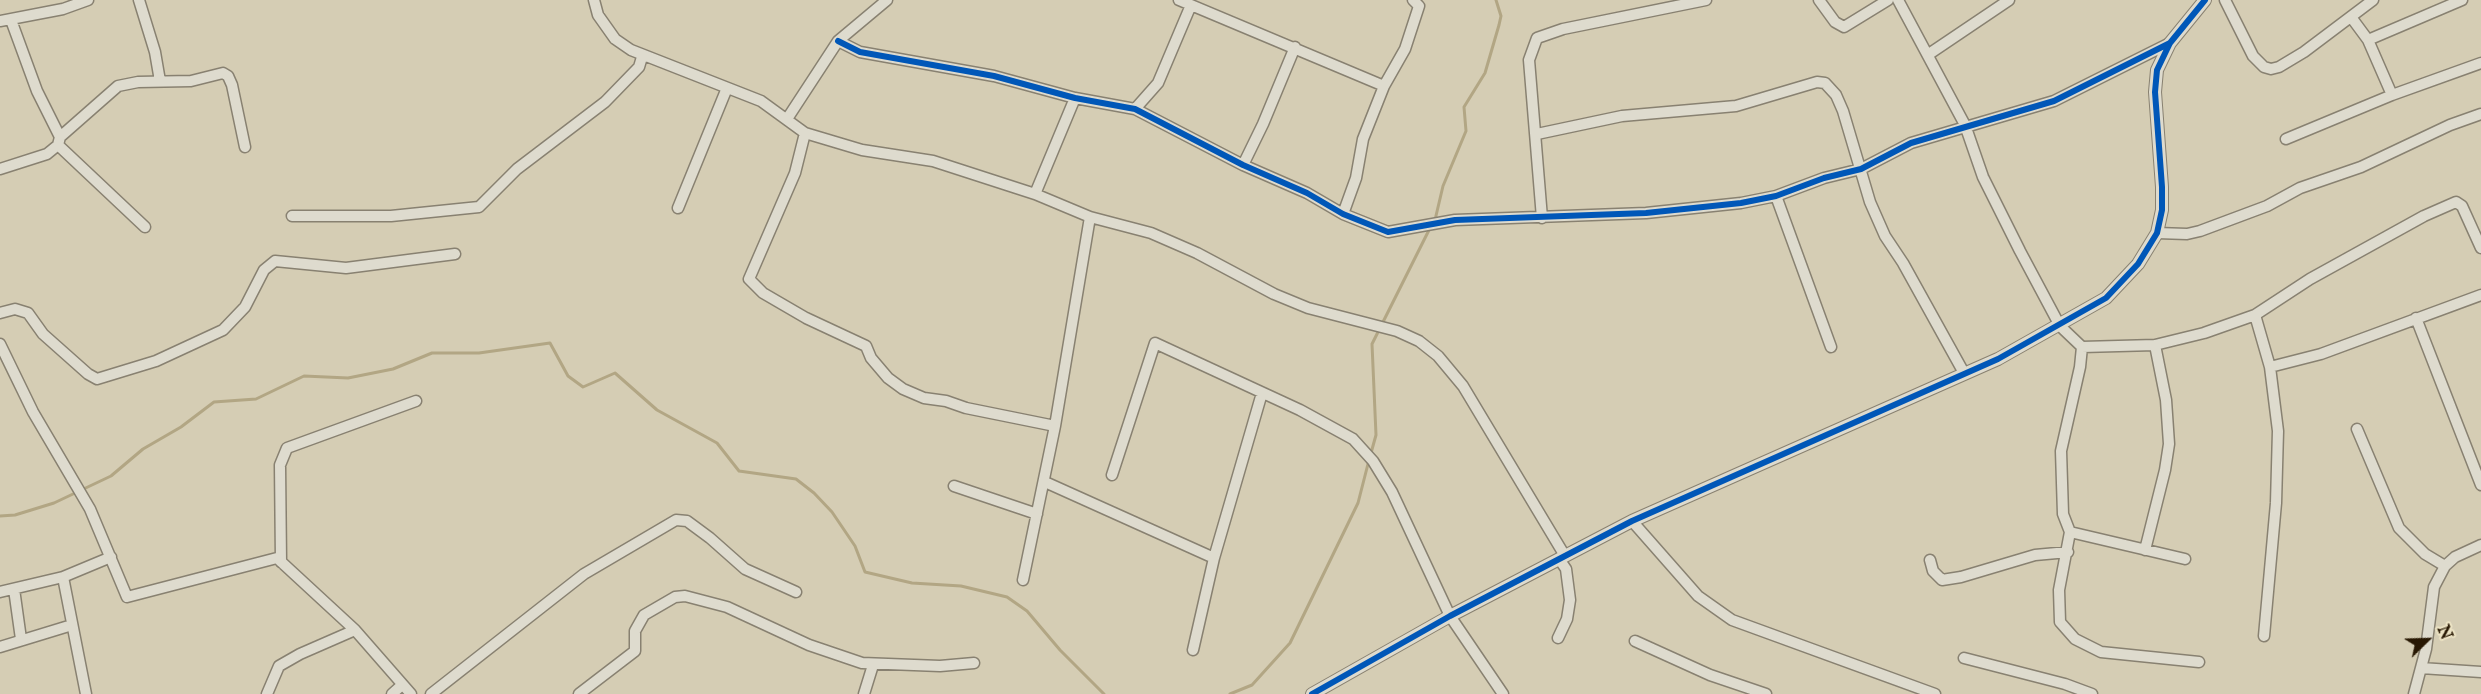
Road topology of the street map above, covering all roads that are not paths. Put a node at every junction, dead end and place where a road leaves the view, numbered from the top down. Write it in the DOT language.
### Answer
graph roads {
  1 [pos="88,0"];
  2 [pos="139,0"];
  3 [pos="594,0"];
  4 [pos="887,0"];
  5 [pos="1179,0"];
  6 [pos="1413,0"];
  7 [pos="1707,0"];
  8 [pos="1819,0"];
  9 [pos="1888,0"];
  10 [pos="1898,0"];
  11 [pos="2009,0"];
  12 [pos="2205,0"];
  13 [pos="2225,0"];
  14 [pos="2373,0"];
  15 [pos="2462,0"];
  16 [pos="1191,4"];
  17 [pos="2351,17"];
  18 [pos="5,20"];
  19 [pos="2368,40"];
  20 [pos="838,41"];
  21 [pos="2170,43"];
  22 [pos="1295,47"];
  23 [pos="1929,54"];
  24 [pos="642,57"];
  25 [pos="2481,63"];
  26 [pos="160,81"];
  27 [pos="1384,86"];
  28 [pos="727,88"];
  29 [pos="2392,95"];
  30 [pos="1075,98"];
  31 [pos="1135,109"];
  32 [pos="2481,114"];
  33 [pos="786,119"];
  34 [pos="1965,125"];
  35 [pos="805,133"];
  36 [pos="1537,134"];
  37 [pos="2286,139"];
  38 [pos="59,141"];
  39 [pos="245,147"];
  40 [pos="1242,165"];
  41 [pos="0,169"];
  42 [pos="1861,169"];
  43 [pos="1035,194"];
  44 [pos="1776,196"];
  45 [pos="678,208"];
  46 [pos="1343,214"];
  47 [pos="292,216"];
  48 [pos="1090,217"];
  49 [pos="1542,218"];
  50 [pos="145,227"];
  51 [pos="2157,233"];
  52 [pos="2481,248"];
  53 [pos="455,254"];
  54 [pos="2481,295"];
  55 [pos="0,312"];
  56 [pos="2255,315"];
  57 [pos="2416,318"];
  58 [pos="2060,326"];
  59 [pos="0,344"];
  60 [pos="2155,345"];
  61 [pos="2082,346"];
  62 [pos="1831,347"];
  63 [pos="2270,367"];
  64 [pos="1964,373"];
  65 [pos="1262,393"];
  66 [pos="416,401"];
  67 [pos="1055,426"];
  68 [pos="2357,429"];
  69 [pos="1112,475"];
  70 [pos="1045,482"];
  71 [pos="2481,484"];
  72 [pos="954,486"];
  73 [pos="1038,514"];
  74 [pos="1632,521"];
  75 [pos="2070,532"];
  76 [pos="2481,545"];
  77 [pos="2145,550"];
  78 [pos="2068,552"];
  79 [pos="111,557"];
  80 [pos="1562,557"];
  81 [pos="1214,558"];
  82 [pos="2185,559"];
  83 [pos="1930,560"];
  84 [pos="281,562"];
  85 [pos="2445,566"];
  86 [pos="63,577"];
  87 [pos="1023,580"];
  88 [pos="14,589"];
  89 [pos="0,592"];
  90 [pos="796,592"];
  91 [pos="1450,616"];
  92 [pos="72,625"];
  93 [pos="355,630"];
  94 [pos="2264,636"];
  95 [pos="1558,638"];
  96 [pos="21,639"];
  97 [pos="1635,641"];
  98 [pos="0,647"];
  99 [pos="1193,650"];
  100 [pos="1964,658"];
  101 [pos="2199,662"];
  102 [pos="974,663"];
  103 [pos="873,664"];
  104 [pos="2421,668"];
  105 [pos="2481,672"];
  106 [pos="402,685"];
  107 [pos="86,694"];
  108 [pos="267,694"];
  109 [pos="392,694"];
  110 [pos="411,694"];
  111 [pos="431,694"];
  112 [pos="579,694"];
  113 [pos="864,694"];
  114 [pos="1312,694"];
  115 [pos="1503,694"];
  116 [pos="1766,694"];
  117 [pos="1935,694"];
  118 [pos="2091,694"];
  119 [pos="2414,694"];
  1 -- 18 [label="street"];
  2 -- 26 [label="street"];
  3 -- 24 [label="street"];
  4 -- 20 [label="street"];
  5 -- 16 [label="street"];
  6 -- 27 [label="street"];
  7 -- 36 [label="street"];
  8 -- 9 [label="street"];
  10 -- 23 [label="street"];
  11 -- 23 [label="street"];
  12 -- 21 [label="street"];
  13 -- 17 [label="street"];
  14 -- 17 [label="street"];
  15 -- 19 [label="street"];
  16 -- 22 [label="street"];
  16 -- 31 [label="street"];
  17 -- 19 [label="street"];
  18 -- 38 [label="street"];
  19 -- 29 [label="street"];
  20 -- 30 [label="street"];
  20 -- 33 [label="street"];
  21 -- 34 [label="street"];
  21 -- 51 [label="street"];
  22 -- 27 [label="street"];
  22 -- 40 [label="street"];
  23 -- 34 [label="street"];
  24 -- 28 [label="street"];
  24 -- 47 [label="street"];
  25 -- 29 [label="street"];
  26 -- 38 [label="street"];
  26 -- 39 [label="street"];
  27 -- 46 [label="street"];
  28 -- 33 [label="street"];
  28 -- 45 [label="street"];
  29 -- 37 [label="street"];
  30 -- 31 [label="street"];
  30 -- 43 [label="street"];
  31 -- 40 [label="street"];
  32 -- 51 [label="street"];
  33 -- 35 [label="street"];
  34 -- 42 [label="street"];
  34 -- 58 [label="street"];
  35 -- 43 [label="street"];
  35 -- 67 [label="street"];
  36 -- 42 [label="street"];
  36 -- 49 [label="street"];
  38 -- 41 [label="street"];
  38 -- 50 [label="street"];
  40 -- 46 [label="street"];
  42 -- 44 [label="street"];
  42 -- 64 [label="street"];
  43 -- 48 [label="street"];
  44 -- 49 [label="street"];
  44 -- 62 [label="street"];
  46 -- 49 [label="street"];
  48 -- 67 [label="street"];
  48 -- 80 [label="street"];
  51 -- 58 [label="street"];
  52 -- 56 [label="street"];
  53 -- 55 [label="street"];
  54 -- 57 [label="street"];
  56 -- 60 [label="street"];
  56 -- 63 [label="street"];
  57 -- 63 [label="street"];
  57 -- 71 [label="street"];
  58 -- 61 [label="street"];
  58 -- 64 [label="street"];
  59 -- 79 [label="street"];
  60 -- 61 [label="street"];
  60 -- 77 [label="street"];
  61 -- 75 [label="street"];
  63 -- 94 [label="street"];
  64 -- 74 [label="street"];
  65 -- 69 [label="street"];
  65 -- 81 [label="street"];
  65 -- 91 [label="street"];
  66 -- 84 [label="street"];
  67 -- 70 [label="street"];
  68 -- 85 [label="street"];
  70 -- 73 [label="street"];
  70 -- 81 [label="street"];
  72 -- 73 [label="street"];
  73 -- 87 [label="street"];
  74 -- 80 [label="street"];
  74 -- 117 [label="street"];
  75 -- 77 [label="street"];
  75 -- 78 [label="street"];
  76 -- 85 [label="street"];
  77 -- 82 [label="street"];
  78 -- 83 [label="street"];
  78 -- 101 [label="street"];
  79 -- 84 [label="street"];
  79 -- 86 [label="street"];
  80 -- 91 [label="street"];
  80 -- 95 [label="street"];
  81 -- 99 [label="street"];
  84 -- 93 [label="street"];
  85 -- 104 [label="street"];
  86 -- 88 [label="street"];
  86 -- 92 [label="street"];
  88 -- 89 [label="street"];
  88 -- 96 [label="street"];
  90 -- 111 [label="street"];
  91 -- 114 [label="street"];
  91 -- 115 [label="street"];
  92 -- 96 [label="street"];
  92 -- 107 [label="street"];
  93 -- 106 [label="street"];
  93 -- 108 [label="street"];
  96 -- 98 [label="street"];
  97 -- 116 [label="street"];
  100 -- 118 [label="street"];
  102 -- 103 [label="street"];
  103 -- 112 [label="street"];
  103 -- 113 [label="street"];
  104 -- 105 [label="street"];
  104 -- 119 [label="street"];
  106 -- 109 [label="street"];
  106 -- 110 [label="street"];
}
